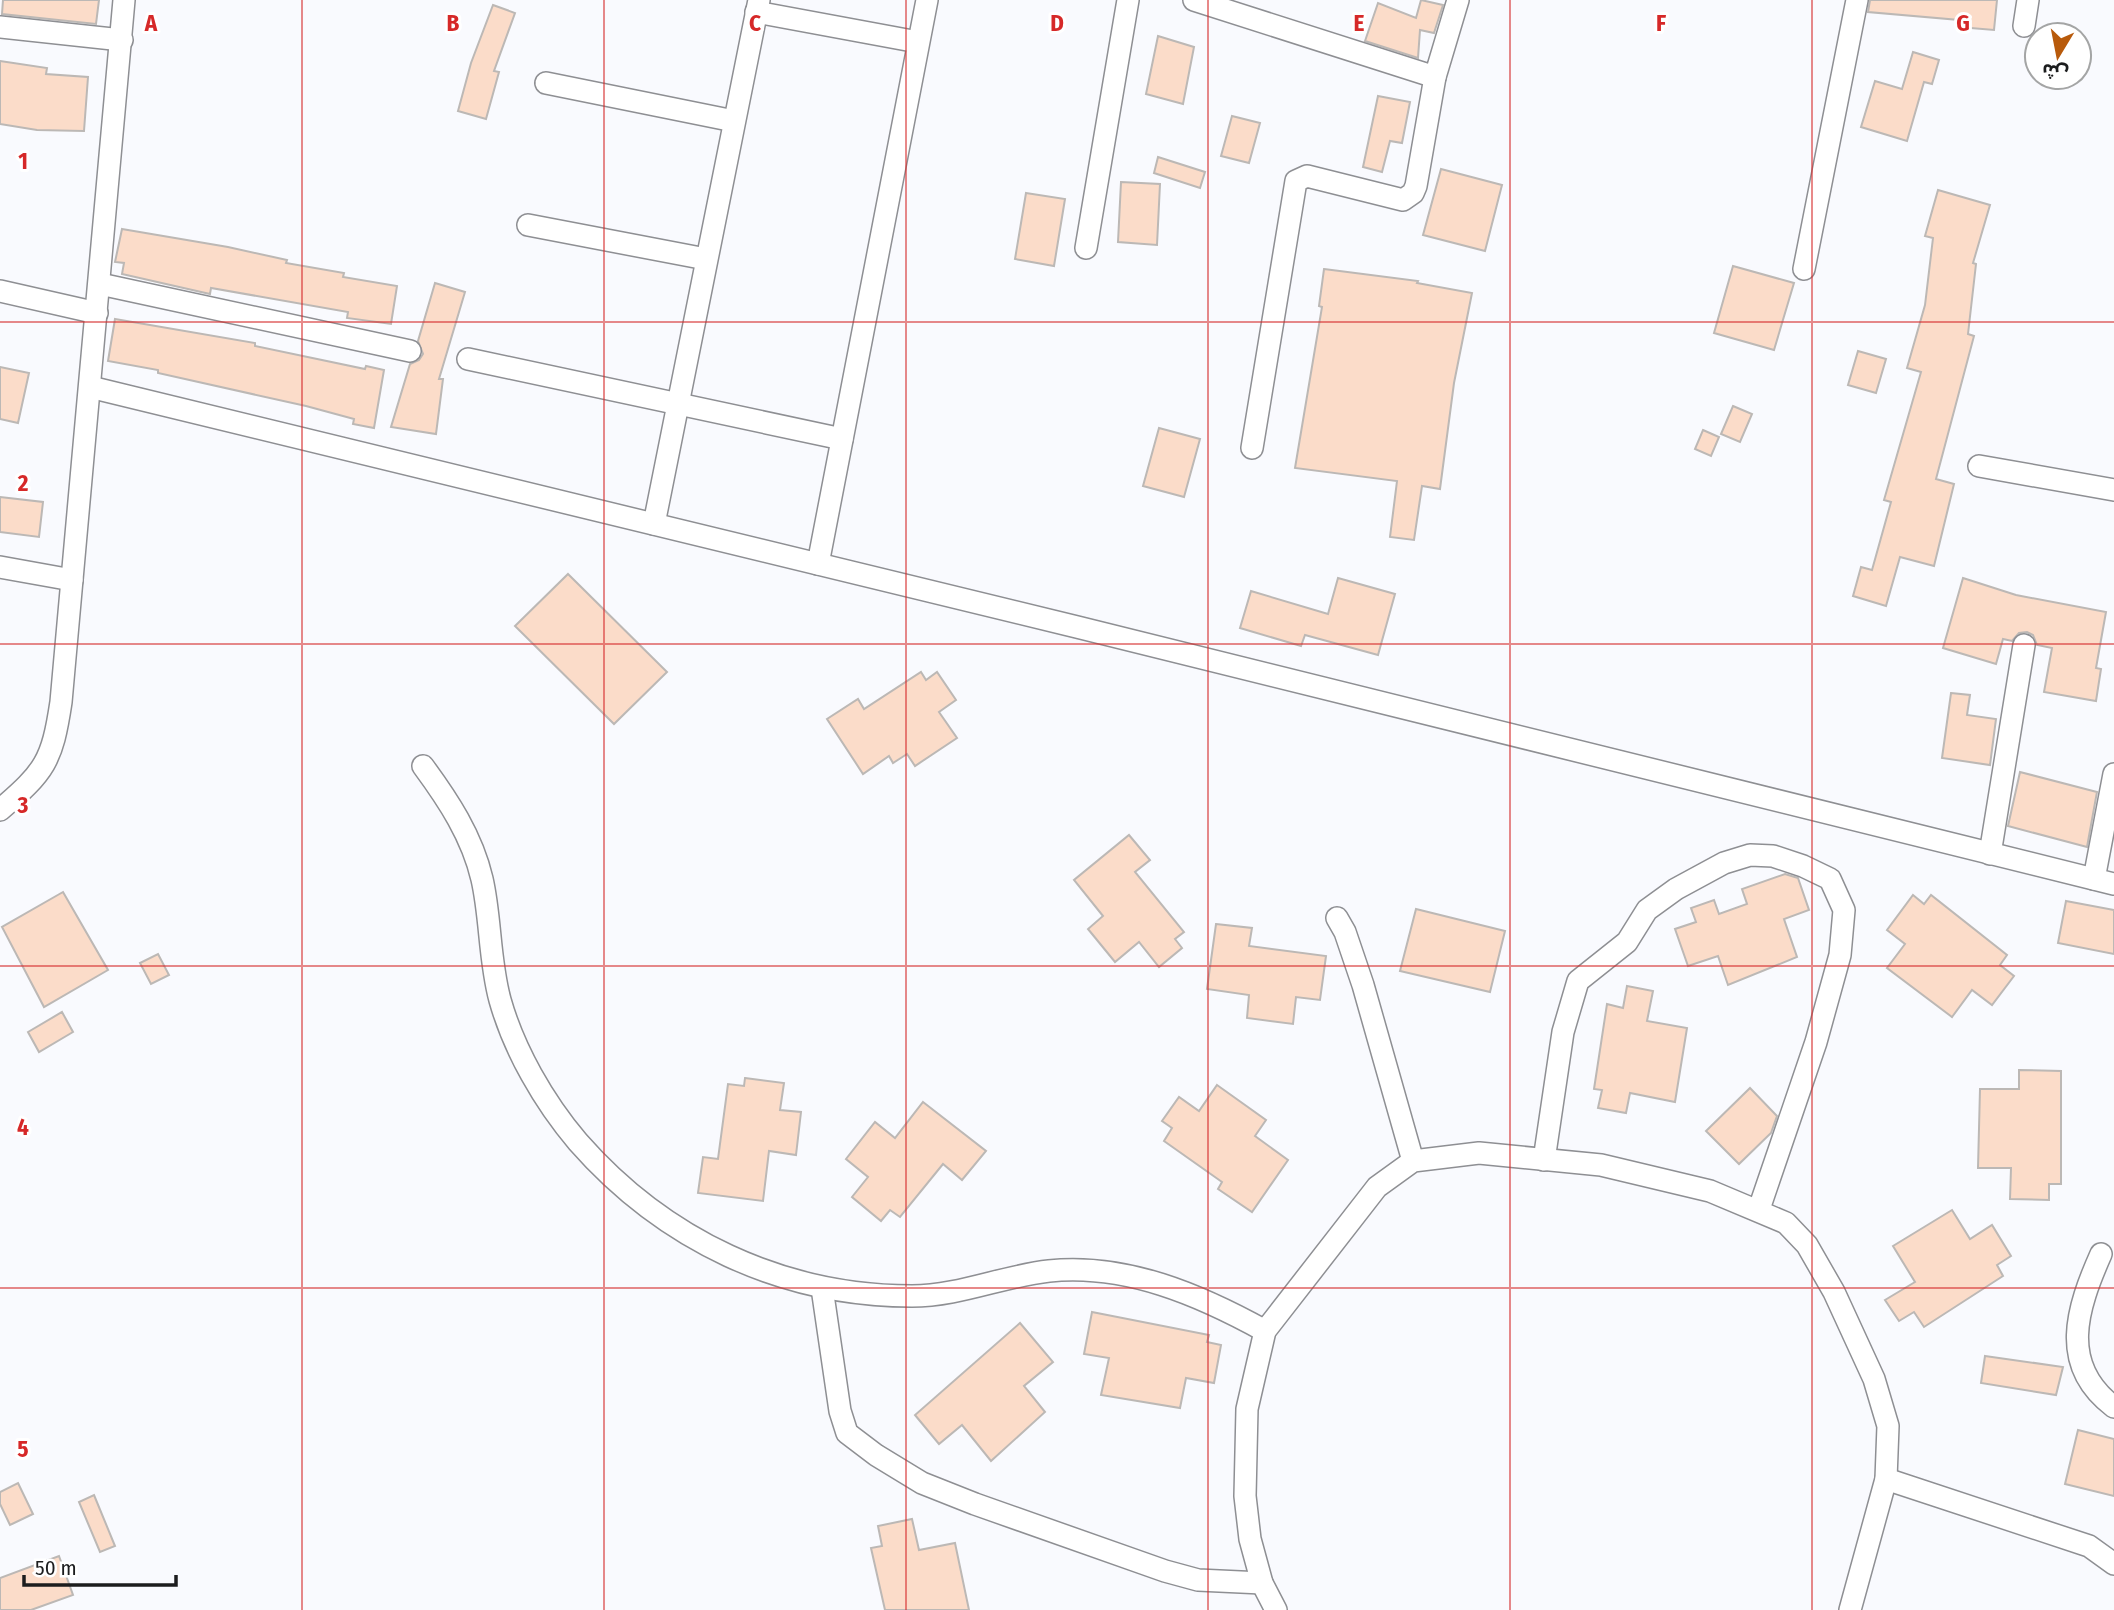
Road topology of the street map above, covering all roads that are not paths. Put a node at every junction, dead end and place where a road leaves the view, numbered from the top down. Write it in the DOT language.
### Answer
graph roads {
  1 [pos="124,0"];
  2 [pos="927,0"];
  3 [pos="1128,0"];
  4 [pos="1194,0"];
  5 [pos="1458,0"];
  6 [pos="1857,0"];
  7 [pos="2028,0"];
  8 [pos="757,6"];
  9 [pos="2025,21"];
  10 [pos="0,27"];
  11 [pos="122,40"];
  12 [pos="918,42"];
  13 [pos="1435,77"];
  14 [pos="546,83"];
  15 [pos="734,121"];
  16 [pos="528,225"];
  17 [pos="1086,248"];
  18 [pos="706,260"];
  19 [pos="1804,269"];
  20 [pos="100,284"];
  21 [pos="0,291"];
  22 [pos="97,313"];
  23 [pos="410,351"];
  24 [pos="468,359"];
  25 [pos="90,387"];
  26 [pos="678,402"];
  27 [pos="842,439"];
  28 [pos="1252,448"];
  29 [pos="1979,466"];
  30 [pos="2114,490"];
  31 [pos="654,524"];
  32 [pos="818,564"];
  33 [pos="0,566"];
  34 [pos="72,580"];
  35 [pos="2024,645"];
  36 [pos="423,766"];
  37 [pos="2114,774"];
  38 [pos="0,810"];
  39 [pos="1990,854"];
  40 [pos="2104,881"];
  41 [pos="1337,918"];
  42 [pos="1544,1160"];
  43 [pos="1413,1161"];
  44 [pos="1759,1209"];
  45 [pos="2101,1254"];
  46 [pos="822,1288"];
  47 [pos="1265,1331"];
  48 [pos="2114,1407"];
  49 [pos="1886,1479"];
  50 [pos="2114,1564"];
  51 [pos="1262,1583"];
  52 [pos="1276,1610"];
  53 [pos="1850,1610"];
  1 -- 11 [label="street"];
  2 -- 12 [label="street"];
  3 -- 17 [label="street"];
  4 -- 13 [label="street"];
  5 -- 13 [label="street"];
  6 -- 19 [label="street"];
  7 -- 9 [label="street"];
  8 -- 12 [label="street"];
  8 -- 15 [label="street"];
  10 -- 11 [label="street"];
  11 -- 20 [label="street"];
  12 -- 27 [label="street"];
  13 -- 28 [label="street"];
  14 -- 15 [label="street"];
  15 -- 18 [label="street"];
  16 -- 18 [label="street"];
  18 -- 26 [label="street"];
  20 -- 22 [label="street"];
  20 -- 23 [label="street"];
  21 -- 22 [label="street"];
  22 -- 25 [label="street"];
  24 -- 26 [label="street"];
  25 -- 31 [label="street"];
  25 -- 34 [label="street"];
  26 -- 27 [label="street"];
  26 -- 31 [label="street"];
  27 -- 32 [label="street"];
  29 -- 30 [label="street"];
  31 -- 32 [label="street"];
  32 -- 39 [label="street"];
  33 -- 34 [label="street"];
  34 -- 38 [label="street"];
  35 -- 39 [label="street"];
  36 -- 46 [label="street"];
  37 -- 40 [label="street"];
  39 -- 40 [label="street"];
  41 -- 43 [label="street"];
  42 -- 43 [label="street"];
  42 -- 44 [label="street"];
  42 -- 44 [label="street"];
  43 -- 47 [label="street"];
  44 -- 49 [label="street"];
  45 -- 48 [label="street"];
  46 -- 47 [label="street"];
  46 -- 51 [label="street"];
  47 -- 51 [label="street"];
  49 -- 50 [label="street"];
  49 -- 53 [label="street"];
  51 -- 52 [label="street"];
}
